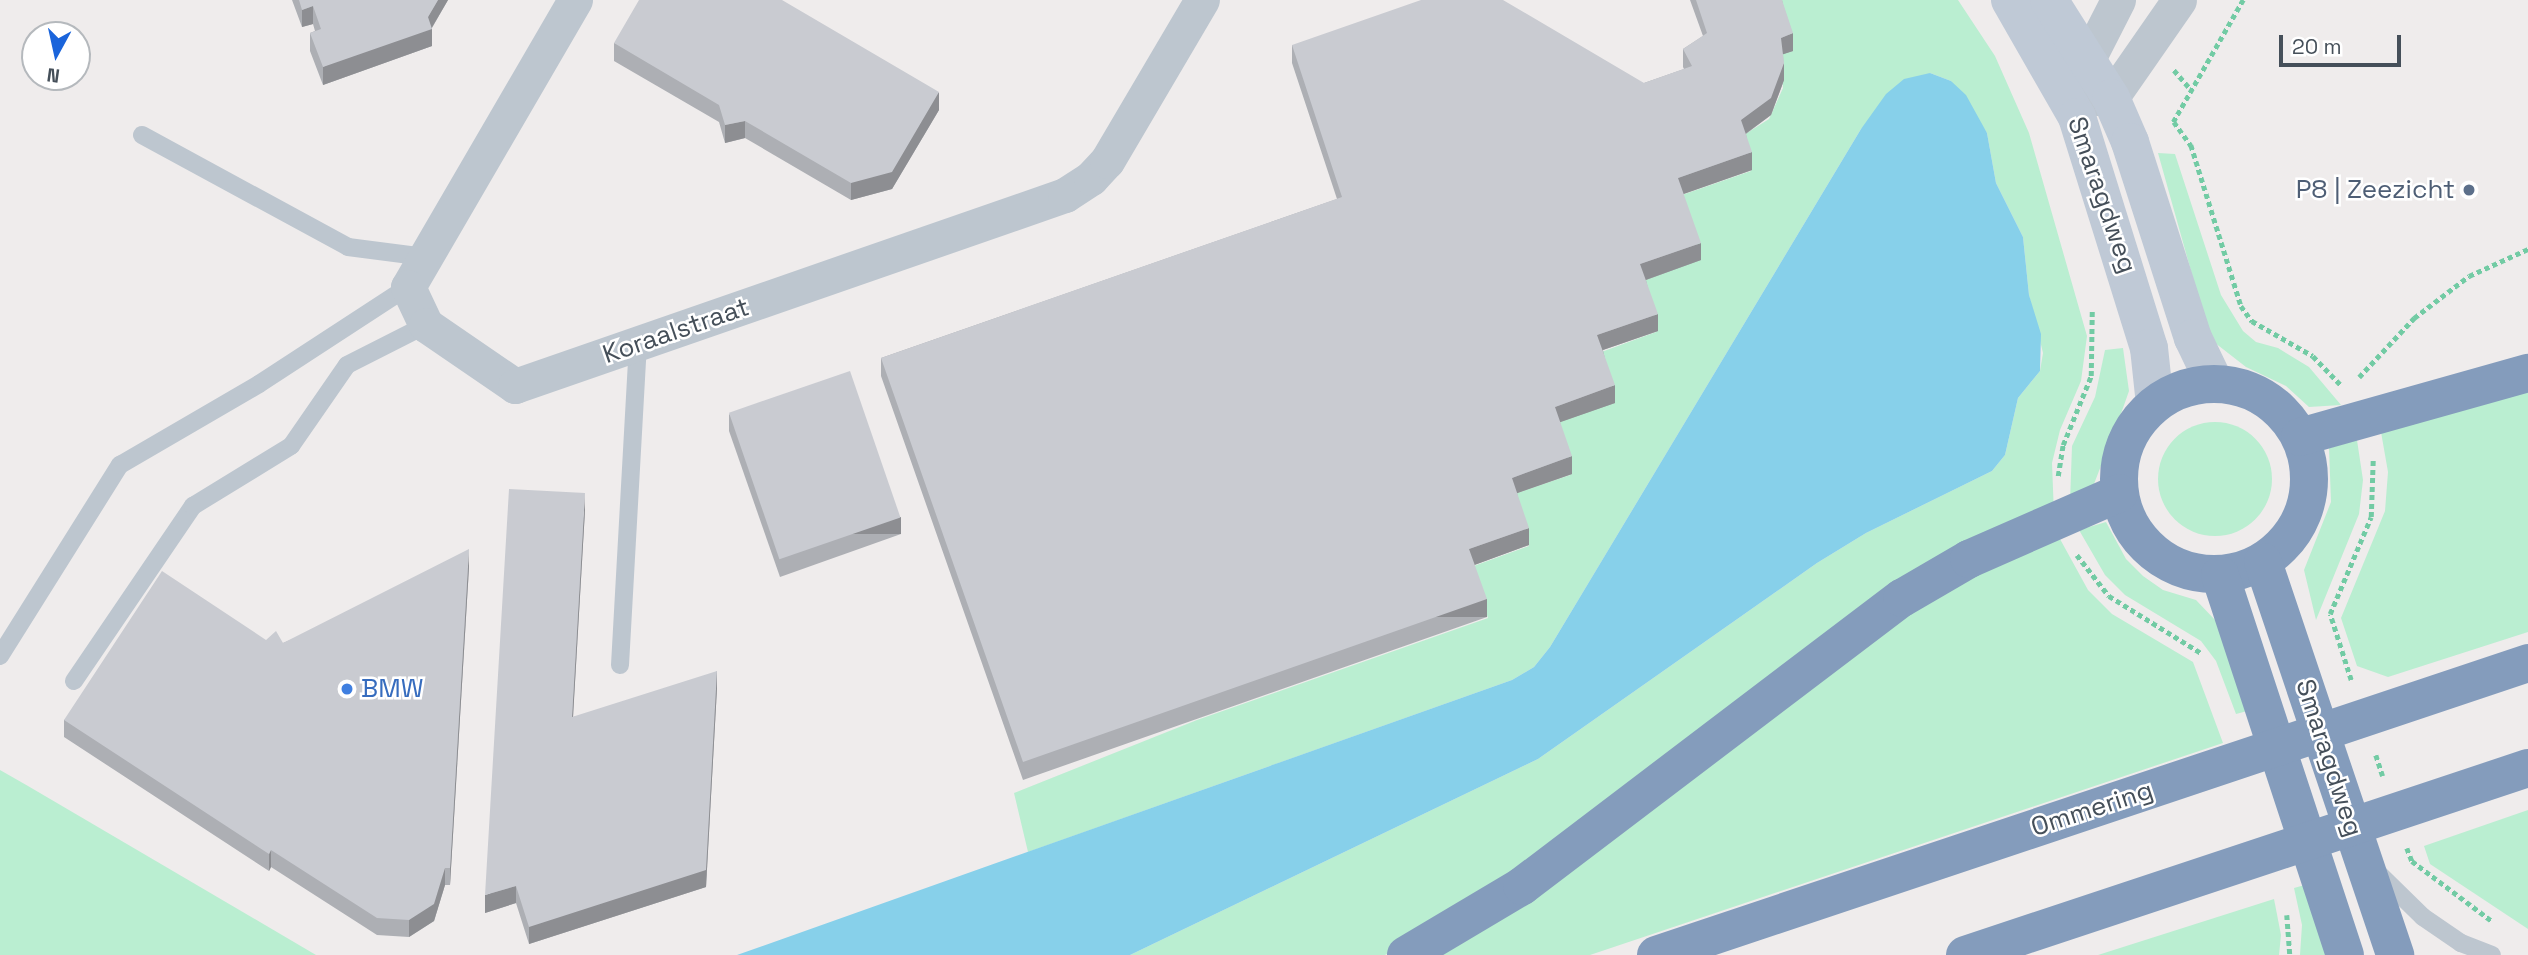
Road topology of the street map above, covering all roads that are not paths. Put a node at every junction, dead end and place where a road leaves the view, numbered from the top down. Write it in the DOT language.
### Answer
graph roads {
  1 [pos="575,0"];
  2 [pos="1202,0"];
  3 [pos="2010,0"];
  4 [pos="2049,0"];
  5 [pos="2118,0"];
  6 [pos="2179,0"];
  7 [pos="2086,56"];
  8 [pos="2068,98"];
  9 [pos="2111,98"];
  10 [pos="142,135"];
  11 [pos="425,257"];
  12 [pos="408,287"];
  13 [pos="426,326"];
  14 [pos="638,344"];
  15 [pos="2528,373"];
  16 [pos="2215,384"];
  17 [pos="2155,404"];
  18 [pos="2300,437"];
  19 [pos="2119,493"];
  20 [pos="2263,562"];
  21 [pos="2220,575"];
  22 [pos="0,656"];
  23 [pos="2528,663"];
  24 [pos="620,665"];
  25 [pos="74,681"];
  26 [pos="2528,768"];
  27 [pos="2362,856"];
  28 [pos="1406,955"];
  29 [pos="1656,955"];
  30 [pos="1965,955"];
  31 [pos="2344,955"];
  32 [pos="2395,955"];
  33 [pos="2492,955"];
  1 -- 11 [label="street"];
  2 -- 14 [label="street, Koraalstraat"];
  3 -- 8 [label="street, Smaragdweg"];
  4 -- 7 [label="street, Smaragdweg"];
  5 -- 7 [label="street"];
  6 -- 9 [label="street"];
  7 -- 8 [label="street"];
  7 -- 9 [label="street, Smaragdweg"];
  8 -- 9 [label="street"];
  8 -- 17 [label="street, Smaragdweg"];
  9 -- 16 [label="street, Smaragdweg"];
  10 -- 11 [label="lane"];
  11 -- 12 [label="street"];
  12 -- 13 [label="street"];
  12 -- 22 [label="lane"];
  13 -- 14 [label="street, Koraalstraat"];
  13 -- 25 [label="lane"];
  14 -- 24 [label="lane"];
  15 -- 18 [label="highway"];
  16 -- 17 [label="highway"];
  16 -- 18 [label="highway"];
  17 -- 19 [label="highway"];
  18 -- 20 [label="highway"];
  19 -- 21 [label="highway"];
  19 -- 28 [label="highway"];
  20 -- 21 [label="highway"];
  20 -- 27 [label="highway, Smaragdweg"];
  21 -- 31 [label="highway, Smaragdweg"];
  23 -- 29 [label="highway, Ommering"];
  26 -- 30 [label="highway"];
  27 -- 32 [label="highway, Smaragdweg"];
  27 -- 33 [label="lane"];
}
